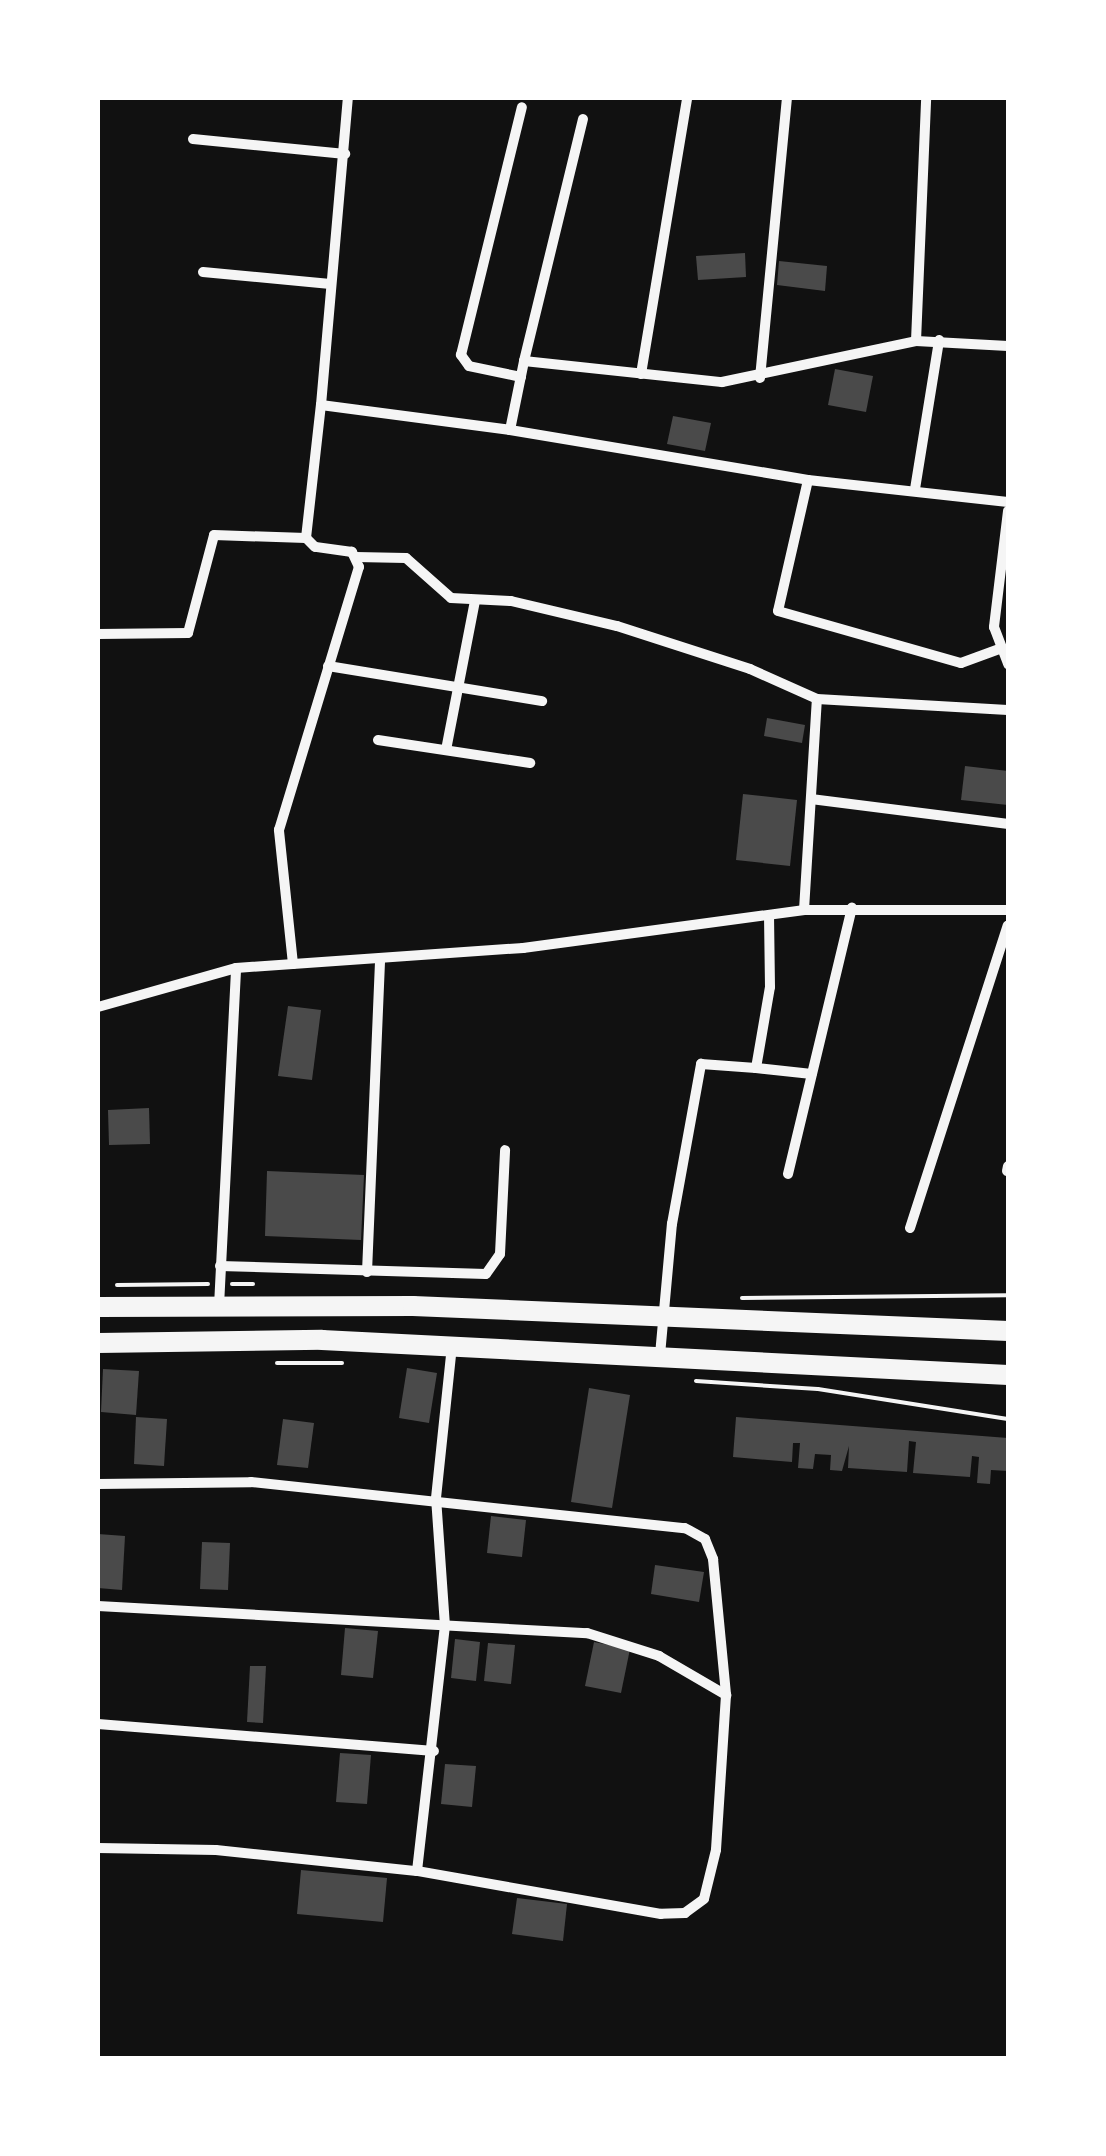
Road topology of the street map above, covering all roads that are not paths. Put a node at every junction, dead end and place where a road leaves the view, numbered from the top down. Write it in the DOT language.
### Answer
graph roads {
  1 [pos="348,98"];
  2 [pos="687,98"];
  3 [pos="788,98"];
  4 [pos="926,98"];
  5 [pos="522,106"];
  6 [pos="583,119"];
  7 [pos="193,139"];
  8 [pos="345,154"];
  9 [pos="204,272"];
  10 [pos="330,284"];
  11 [pos="939,340"];
  12 [pos="916,341"];
  13 [pos="1008,346"];
  14 [pos="524,361"];
  15 [pos="641,374"];
  16 [pos="521,377"];
  17 [pos="760,378"];
  18 [pos="321,405"];
  19 [pos="510,430"];
  20 [pos="808,480"];
  21 [pos="915,489"];
  22 [pos="1008,502"];
  23 [pos="1008,511"];
  24 [pos="306,538"];
  25 [pos="356,557"];
  26 [pos="475,600"];
  27 [pos="98,634"];
  28 [pos="999,650"];
  29 [pos="1008,664"];
  30 [pos="328,666"];
  31 [pos="459,686"];
  32 [pos="817,699"];
  33 [pos="542,700"];
  34 [pos="1008,710"];
  35 [pos="378,740"];
  36 [pos="446,750"];
  37 [pos="530,763"];
  38 [pos="811,799"];
  39 [pos="1008,824"];
  40 [pos="852,908"];
  41 [pos="804,910"];
  42 [pos="1008,910"];
  43 [pos="769,916"];
  44 [pos="1008,925"];
  45 [pos="380,958"];
  46 [pos="293,964"];
  47 [pos="236,968"];
  48 [pos="98,1007"];
  49 [pos="756,1068"];
  50 [pos="812,1074"];
  51 [pos="505,1150"];
  52 [pos="788,1174"];
  53 [pos="910,1228"];
  54 [pos="220,1266"];
  55 [pos="367,1272"];
  56 [pos="220,1306"];
  57 [pos="98,1307"];
  58 [pos="662,1319"];
  59 [pos="1008,1331"];
  60 [pos="218,1341"];
  61 [pos="98,1342"];
  62 [pos="452,1345"];
  63 [pos="660,1355"];
  64 [pos="1008,1375"];
  65 [pos="98,1484"];
  66 [pos="436,1498"];
  67 [pos="98,1606"];
  68 [pos="444,1626"];
  69 [pos="726,1696"];
  70 [pos="98,1724"];
  71 [pos="434,1751"];
  72 [pos="98,1848"];
  73 [pos="417,1872"];
  1 -- 8 [label="street"];
  2 -- 15 [label="street"];
  3 -- 17 [label="street"];
  4 -- 12 [label="street"];
  5 -- 16 [label="street"];
  6 -- 14 [label="street"];
  7 -- 8 [label="street"];
  8 -- 10 [label="street"];
  9 -- 10 [label="street"];
  10 -- 18 [label="street"];
  11 -- 12 [label="street"];
  11 -- 13 [label="street"];
  11 -- 21 [label="street"];
  12 -- 17 [label="street"];
  14 -- 15 [label="street"];
  14 -- 16 [label="street"];
  15 -- 17 [label="street"];
  16 -- 19 [label="street"];
  18 -- 19 [label="street"];
  18 -- 24 [label="street"];
  19 -- 20 [label="street"];
  20 -- 21 [label="street"];
  20 -- 28 [label="street"];
  21 -- 22 [label="street"];
  23 -- 28 [label="street"];
  24 -- 25 [label="street"];
  24 -- 27 [label="street"];
  25 -- 26 [label="street"];
  25 -- 30 [label="street"];
  26 -- 31 [label="street"];
  26 -- 32 [label="street"];
  28 -- 29 [label="street"];
  30 -- 31 [label="street"];
  30 -- 46 [label="street"];
  31 -- 33 [label="street"];
  31 -- 36 [label="street"];
  32 -- 34 [label="street"];
  32 -- 38 [label="street"];
  35 -- 36 [label="street"];
  36 -- 37 [label="street"];
  38 -- 39 [label="street"];
  38 -- 41 [label="street"];
  40 -- 41 [label="street"];
  40 -- 42 [label="street"];
  40 -- 50 [label="street"];
  41 -- 43 [label="street"];
  43 -- 45 [label="street"];
  43 -- 49 [label="street"];
  44 -- 53 [label="street"];
  45 -- 46 [label="street"];
  45 -- 55 [label="street"];
  46 -- 47 [label="street"];
  47 -- 48 [label="street"];
  47 -- 54 [label="street"];
  49 -- 50 [label="street"];
  49 -- 58 [label="street"];
  50 -- 52 [label="street"];
  51 -- 55 [label="street"];
  54 -- 55 [label="street"];
  54 -- 56 [label="street"];
  56 -- 57 [label="main road"];
  56 -- 58 [label="main road"];
  56 -- 60 [label="main road"];
  58 -- 59 [label="main road"];
  58 -- 63 [label="street"];
  60 -- 61 [label="main road"];
  60 -- 62 [label="main road"];
  62 -- 63 [label="main road"];
  62 -- 66 [label="street"];
  63 -- 64 [label="main road"];
  65 -- 66 [label="street"];
  66 -- 68 [label="street"];
  66 -- 69 [label="street"];
  67 -- 68 [label="street"];
  68 -- 69 [label="street"];
  68 -- 71 [label="street"];
  69 -- 73 [label="street"];
  70 -- 71 [label="street"];
  71 -- 73 [label="street"];
  72 -- 73 [label="street"];
}
